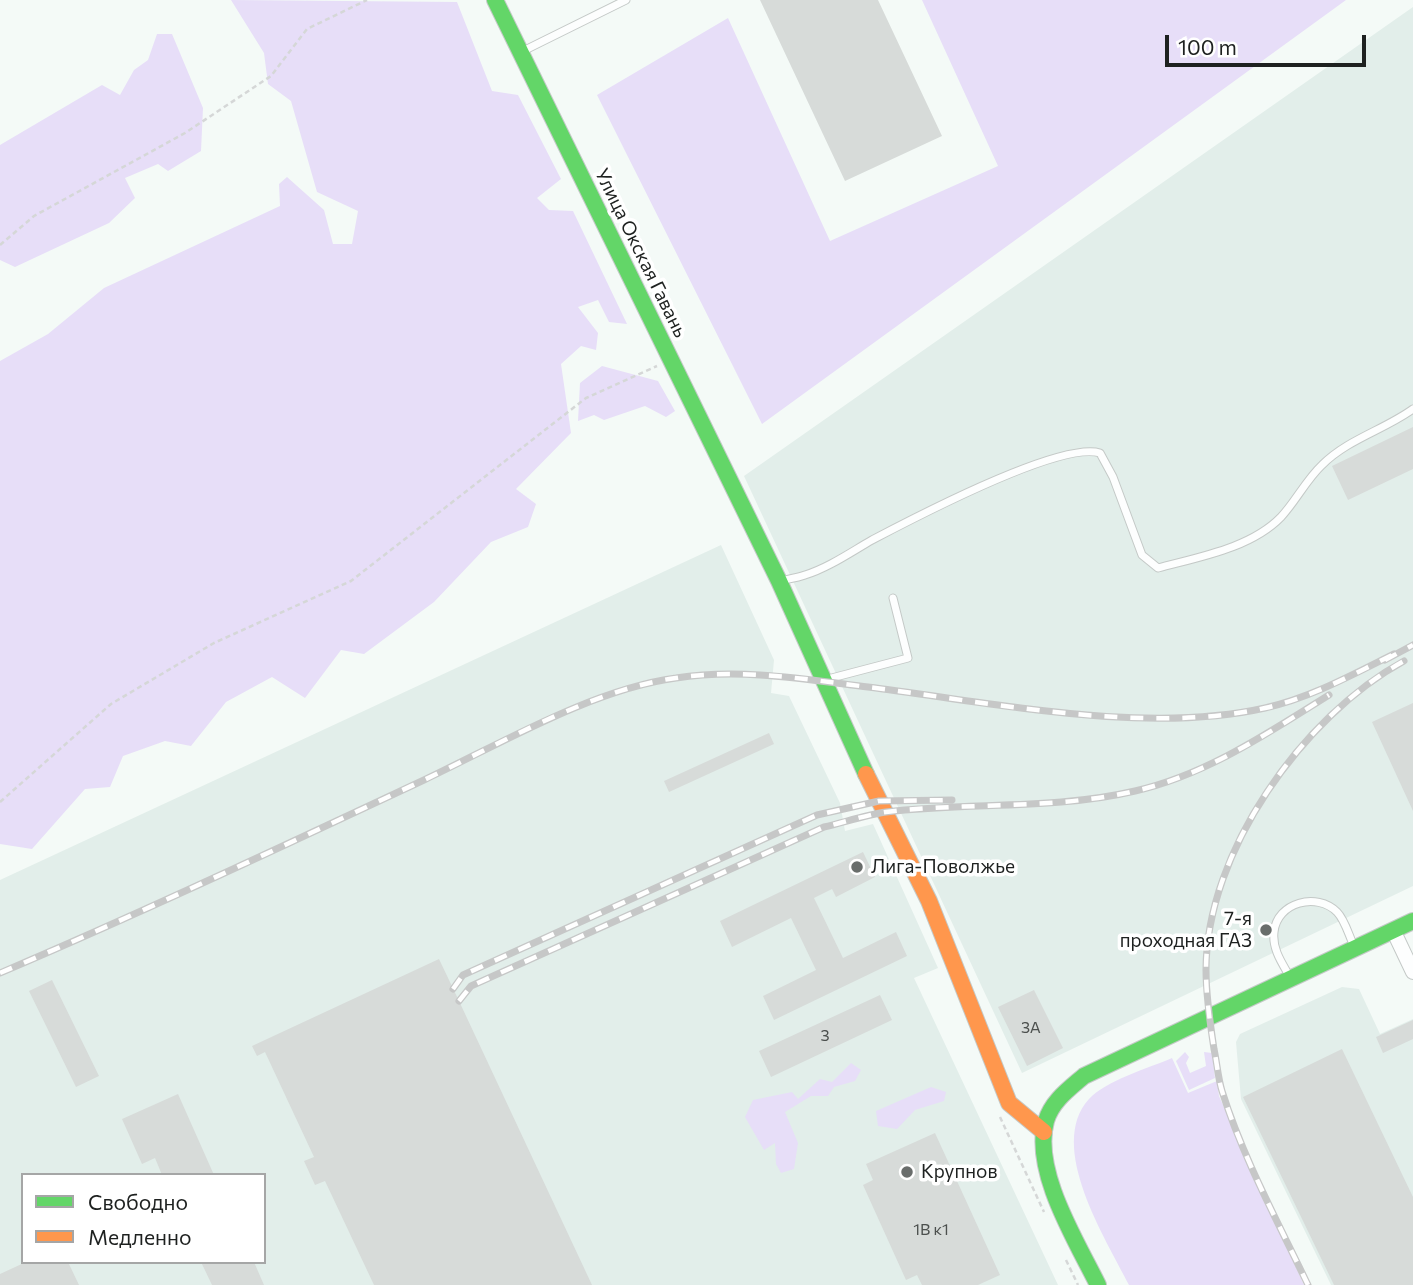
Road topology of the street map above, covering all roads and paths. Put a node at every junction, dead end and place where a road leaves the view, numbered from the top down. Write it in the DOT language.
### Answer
graph roads {
  1 [pos="367,0"];
  2 [pos="495,0"];
  3 [pos="626,0"];
  4 [pos="520,52"];
  5 [pos="0,245"];
  6 [pos="669,360"];
  7 [pos="1413,409"];
  8 [pos="779,581"];
  9 [pos="894,598"];
  10 [pos="823,680"];
  11 [pos="0,802"];
  12 [pos="1413,922"];
  13 [pos="1393,930"];
  14 [pos="1354,947"];
  15 [pos="1413,972"];
  16 [pos="1290,977"];
  17 [pos="998,1113"];
  18 [pos="1044,1132"];
  19 [pos="1049,1224"];
  20 [pos="1060,1248"];
  21 [pos="1078,1285"];
  22 [pos="1098,1285"];
  1 -- 5 [label="path"];
  2 -- 4 [label="street, Улица Окская Гавань"];
  3 -- 4 [label="lane"];
  4 -- 6 [label="street, Улица Окская Гавань"];
  6 -- 8 [label="street, Улица Окская Гавань"];
  6 -- 11 [label="path"];
  7 -- 8 [label="lane"];
  8 -- 10 [label="street, Улица Окская Гавань"];
  9 -- 10 [label="lane"];
  10 -- 18 [label="street, Улица Окская Гавань"];
  12 -- 13 [label="street"];
  13 -- 14 [label="street"];
  13 -- 15 [label="street"];
  14 -- 16 [label="street"];
  14 -- 16 [label="lane"];
  16 -- 18 [label="street"];
  17 -- 19 [label="path"];
  18 -- 22 [label="street"];
  20 -- 21 [label="path"];
}
